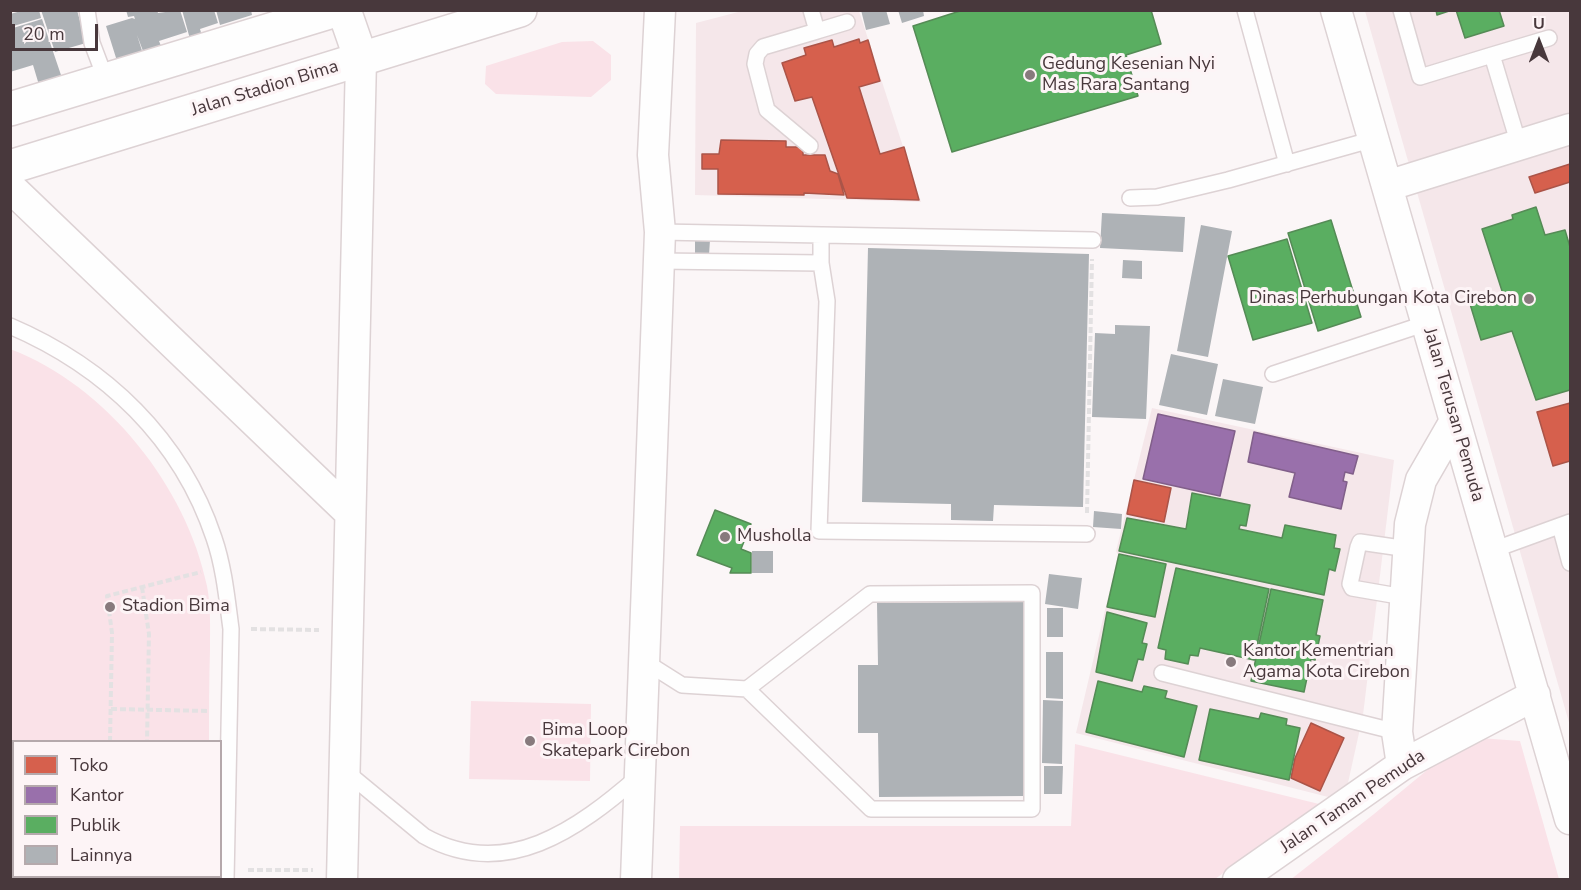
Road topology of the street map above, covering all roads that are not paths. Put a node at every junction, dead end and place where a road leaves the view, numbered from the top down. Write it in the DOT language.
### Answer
graph roads {
  1 [pos="87,10"];
  2 [pos="336,10"];
  3 [pos="344,10"];
  4 [pos="520,10"];
  5 [pos="660,10"];
  6 [pos="811,10"];
  7 [pos="1245,10"];
  8 [pos="1336,10"];
  9 [pos="1401,10"];
  10 [pos="847,22"];
  11 [pos="817,31"];
  12 [pos="1549,38"];
  13 [pos="1492,55"];
  14 [pos="361,59"];
  15 [pos="106,80"];
  16 [pos="10,109"];
  17 [pos="1570,129"];
  18 [pos="1374,140"];
  19 [pos="1519,145"];
  20 [pos="810,146"];
  21 [pos="1287,164"];
  22 [pos="10,167"];
  23 [pos="1387,186"];
  24 [pos="10,187"];
  25 [pos="1130,198"];
  26 [pos="660,231"];
  27 [pos="821,235"];
  28 [pos="1093,240"];
  29 [pos="659,261"];
  30 [pos="821,263"];
  31 [pos="1426,323"];
  32 [pos="10,326"];
  33 [pos="1273,374"];
  34 [pos="1455,421"];
  35 [pos="350,512"];
  36 [pos="1565,524"];
  37 [pos="1087,534"];
  38 [pos="1408,549"];
  39 [pos="1493,550"];
  40 [pos="1570,563"];
  41 [pos="1404,597"];
  42 [pos="644,661"];
  43 [pos="1162,673"];
  44 [pos="747,689"];
  45 [pos="1534,695"];
  46 [pos="1396,732"];
  47 [pos="1402,765"];
  48 [pos="344,770"];
  49 [pos="640,775"];
  50 [pos="1570,819"];
  51 [pos="342,874"];
  52 [pos="226,875"];
  53 [pos="636,879"];
  54 [pos="1238,879"];
  1 -- 15 [label="lane"];
  2 -- 15 [label="street"];
  3 -- 14 [label="street"];
  4 -- 14 [label="street, Jalan Stadion Bima"];
  5 -- 26 [label="street"];
  6 -- 11 [label="lane"];
  7 -- 21 [label="lane"];
  8 -- 18 [label="street, Jalan Terusan Pemuda"];
  9 -- 13 [label="lane"];
  10 -- 11 [label="lane"];
  11 -- 20 [label="lane"];
  12 -- 13 [label="lane"];
  13 -- 19 [label="lane"];
  14 -- 22 [label="street, Jalan Stadion Bima"];
  14 -- 35 [label="street"];
  15 -- 16 [label="street"];
  17 -- 19 [label="street"];
  18 -- 21 [label="lane"];
  18 -- 23 [label="street, Jalan Terusan Pemuda"];
  19 -- 23 [label="street"];
  21 -- 25 [label="lane"];
  23 -- 31 [label="street, Jalan Terusan Pemuda"];
  24 -- 35 [label="street"];
  26 -- 27 [label="lane"];
  26 -- 29 [label="street"];
  27 -- 28 [label="lane"];
  27 -- 30 [label="lane"];
  29 -- 30 [label="lane"];
  29 -- 42 [label="street"];
  30 -- 37 [label="lane"];
  31 -- 33 [label="lane"];
  31 -- 34 [label="street, Jalan Terusan Pemuda"];
  32 -- 52 [label="lane"];
  34 -- 38 [label="street"];
  34 -- 39 [label="street, Jalan Terusan Pemuda"];
  35 -- 48 [label="street"];
  36 -- 39 [label="lane"];
  36 -- 40 [label="lane"];
  38 -- 41 [label="street"];
  38 -- 41 [label="lane"];
  39 -- 45 [label="street, Jalan Terusan Pemuda"];
  41 -- 46 [label="street"];
  42 -- 44 [label="lane"];
  42 -- 49 [label="street"];
  43 -- 46 [label="lane"];
  44 -- 44 [label="lane"];
  45 -- 47 [label="street, Jalan Taman Pemuda"];
  45 -- 50 [label="street, Jalan Terusan Pemuda"];
  46 -- 47 [label="street"];
  47 -- 54 [label="street, Jalan Taman Pemuda"];
  48 -- 49 [label="lane"];
  48 -- 51 [label="street"];
  49 -- 53 [label="street"];
}
